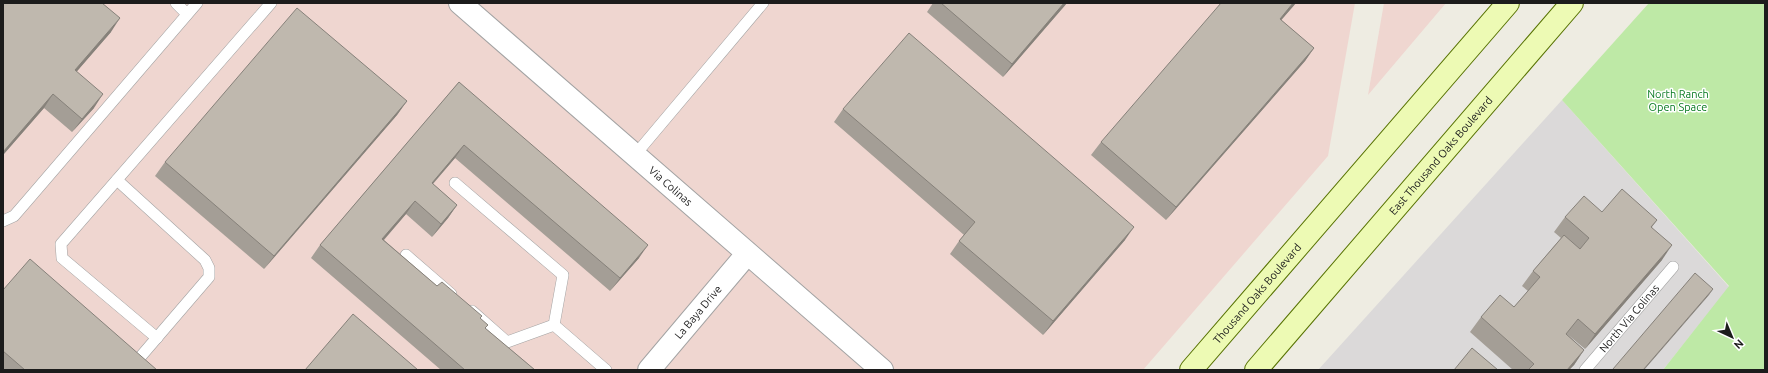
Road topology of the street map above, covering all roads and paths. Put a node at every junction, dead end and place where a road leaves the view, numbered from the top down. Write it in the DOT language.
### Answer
graph roads {
  1 [pos="176,3"];
  2 [pos="197,3"];
  3 [pos="271,3"];
  4 [pos="460,3"];
  5 [pos="763,3"];
  6 [pos="1508,3"];
  7 [pos="1572,3"];
  8 [pos="187,14"];
  9 [pos="635,155"];
  10 [pos="116,180"];
  11 [pos="455,183"];
  12 [pos="3,221"];
  13 [pos="748,254"];
  14 [pos="406,255"];
  15 [pos="1673,267"];
  16 [pos="554,325"];
  17 [pos="157,338"];
  18 [pos="136,362"];
  19 [pos="606,370"];
  20 [pos="649,370"];
  21 [pos="882,370"];
  22 [pos="1191,370"];
  23 [pos="1256,370"];
  24 [pos="1585,370"];
  1 -- 8 [label="lane"];
  2 -- 8 [label="lane"];
  3 -- 10 [label="lane"];
  4 -- 9 [label="street, Via Colinas"];
  5 -- 9 [label="lane"];
  6 -- 22 [label="main road, Thousand Oaks Boulevard"];
  7 -- 23 [label="main road, East Thousand Oaks Boulevard"];
  8 -- 12 [label="lane"];
  9 -- 13 [label="street, Via Colinas"];
  10 -- 17 [label="lane"];
  10 -- 17 [label="lane"];
  11 -- 16 [label="lane"];
  13 -- 20 [label="street, La Baya Drive"];
  13 -- 21 [label="street, Via Colinas"];
  14 -- 16 [label="lane"];
  15 -- 24 [label="lane, North Via Colinas"];
  16 -- 19 [label="lane"];
  17 -- 18 [label="lane"];
}
